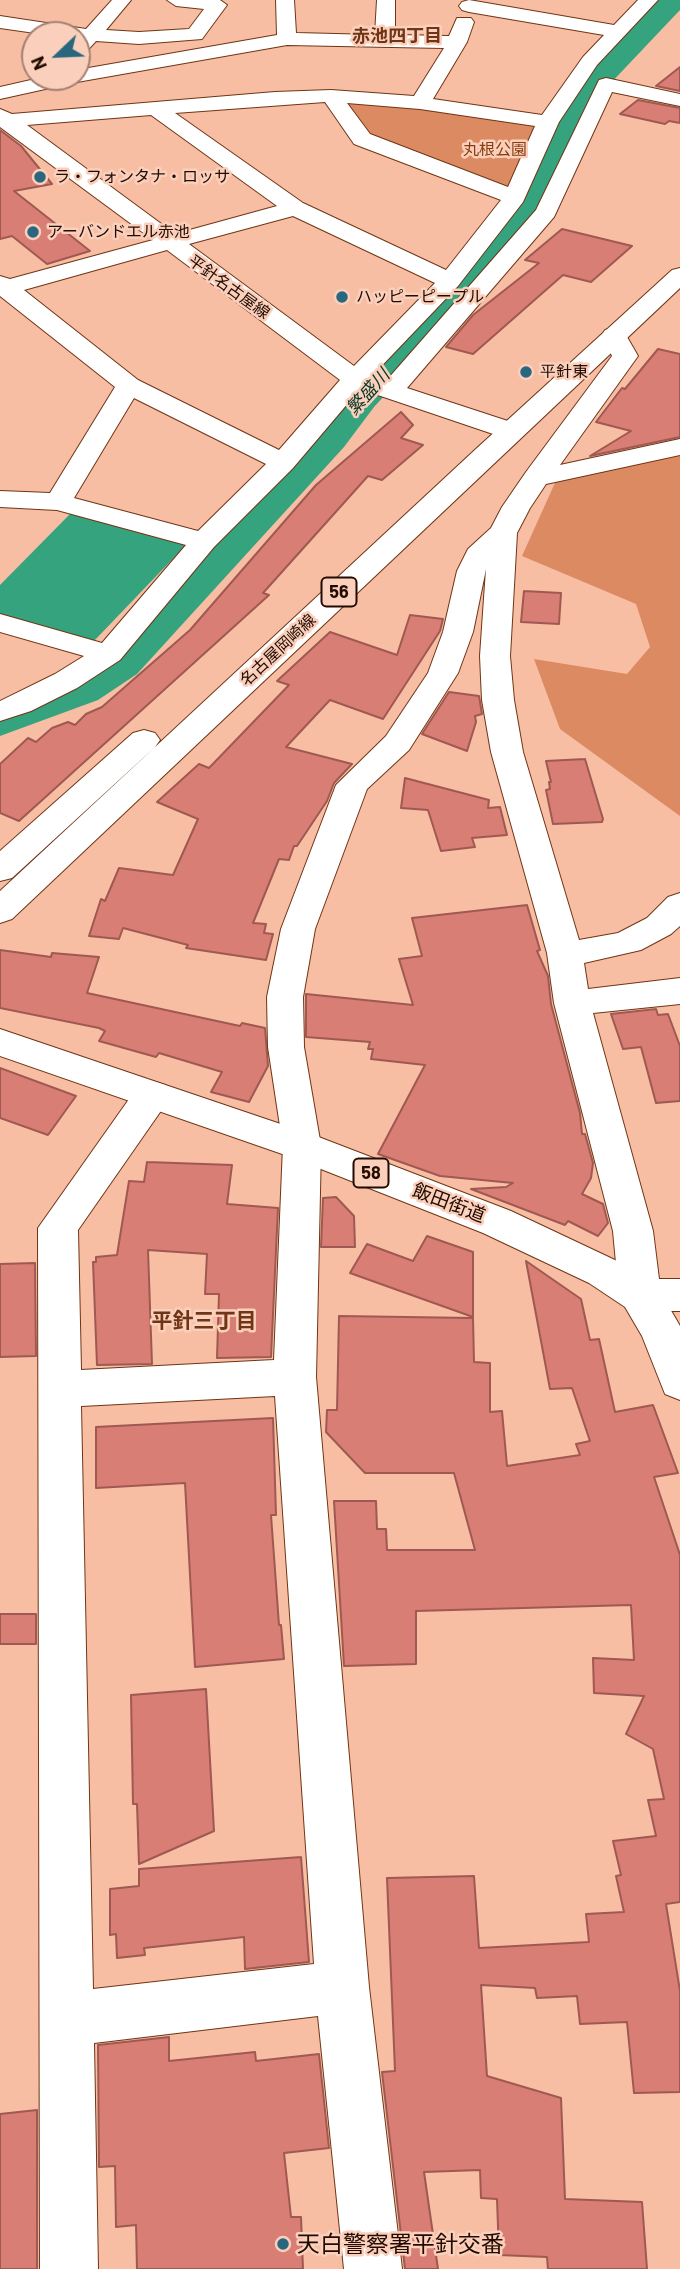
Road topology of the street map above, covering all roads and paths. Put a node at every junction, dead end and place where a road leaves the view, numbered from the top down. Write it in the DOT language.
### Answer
graph roads {
  1 [pos="122,0"];
  2 [pos="176,0"];
  3 [pos="285,0"];
  4 [pos="386,0"];
  5 [pos="649,0"];
  6 [pos="468,3"];
  7 [pos="0,22"];
  8 [pos="21,27"];
  9 [pos="617,31"];
  10 [pos="91,34"];
  11 [pos="195,35"];
  12 [pos="286,37"];
  13 [pos="384,41"];
  14 [pos="91,42"];
  15 [pos="457,42"];
  16 [pos="91,69"];
  17 [pos="21,87"];
  18 [pos="0,93"];
  19 [pos="331,96"];
  20 [pos="680,100"];
  21 [pos="420,103"];
  22 [pos="155,107"];
  23 [pos="2,119"];
  24 [pos="548,122"];
  25 [pos="515,197"];
  26 [pos="295,208"];
  27 [pos="169,243"];
  28 [pos="680,249"];
  29 [pos="680,275"];
  30 [pos="450,281"];
  31 [pos="3,287"];
  32 [pos="614,335"];
  33 [pos="357,380"];
  34 [pos="129,385"];
  35 [pos="390,392"];
  36 [pos="499,427"];
  37 [pos="680,447"];
  38 [pos="283,462"];
  39 [pos="536,478"];
  40 [pos="0,499"];
  41 [pos="58,502"];
  42 [pos="503,533"];
  43 [pos="204,541"];
  44 [pos="0,623"];
  45 [pos="109,654"];
  46 [pos="0,712"];
  47 [pos="0,870"];
  48 [pos="680,905"];
  49 [pos="0,911"];
  50 [pos="565,953"];
  51 [pos="680,991"];
  52 [pos="572,1003"];
  53 [pos="0,1042"];
  54 [pos="152,1095"];
  55 [pos="302,1146"];
  56 [pos="680,1294"];
  57 [pos="640,1295"];
  58 [pos="295,1377"];
  59 [pos="680,1382"];
  60 [pos="59,1389"];
  61 [pos="342,1987"];
  62 [pos="65,2019"];
  63 [pos="69,2269"];
  64 [pos="373,2269"];
  1 -- 10 [label="street"];
  2 -- 11 [label="street"];
  3 -- 12 [label="street"];
  4 -- 13 [label="street"];
  5 -- 9 [label="street"];
  6 -- 9 [label="street"];
  6 -- 15 [label="street"];
  7 -- 8 [label="street"];
  9 -- 24 [label="street"];
  11 -- 12 [label="street"];
  11 -- 14 [label="street"];
  12 -- 13 [label="street"];
  12 -- 16 [label="street"];
  13 -- 15 [label="street"];
  15 -- 21 [label="street"];
  17 -- 18 [label="street"];
  19 -- 21 [label="street"];
  19 -- 22 [label="street"];
  19 -- 25 [label="street"];
  20 -- 35 [label="street"];
  21 -- 24 [label="street"];
  22 -- 23 [label="street"];
  22 -- 26 [label="street"];
  23 -- 27 [label="street, 平針名古屋線"];
  24 -- 25 [label="street"];
  25 -- 30 [label="street"];
  26 -- 27 [label="street"];
  26 -- 30 [label="street"];
  27 -- 31 [label="street"];
  27 -- 33 [label="street, 平針名古屋線"];
  28 -- 36 [label="street, 名古屋岡崎線 / 56"];
  29 -- 32 [label="street, 名古屋岡崎線 / 56"];
  30 -- 33 [label="street"];
  31 -- 34 [label="street"];
  32 -- 36 [label="street, 名古屋岡崎線 / 56"];
  32 -- 39 [label="street"];
  33 -- 35 [label="street, 平針名古屋線"];
  33 -- 38 [label="street"];
  34 -- 38 [label="street"];
  34 -- 41 [label="street"];
  35 -- 36 [label="street, 平針名古屋線"];
  36 -- 47 [label="street, 名古屋岡崎線 / 56"];
  36 -- 49 [label="street, 名古屋岡崎線 / 56"];
  37 -- 39 [label="street"];
  38 -- 43 [label="street"];
  39 -- 42 [label="street"];
  40 -- 41 [label="street"];
  41 -- 43 [label="street"];
  42 -- 50 [label="street"];
  42 -- 55 [label="street"];
  43 -- 45 [label="street"];
  44 -- 45 [label="street"];
  45 -- 46 [label="street"];
  48 -- 50 [label="street"];
  50 -- 52 [label="street"];
  51 -- 52 [label="street"];
  52 -- 57 [label="street"];
  53 -- 54 [label="street, 飯田街道 / 58"];
  54 -- 55 [label="street, 飯田街道 / 58"];
  54 -- 60 [label="street"];
  55 -- 57 [label="street, 飯田街道 / 58"];
  55 -- 58 [label="street"];
  56 -- 57 [label="street"];
  57 -- 59 [label="street, 飯田街道 / 58"];
  58 -- 60 [label="street"];
  58 -- 61 [label="street"];
  60 -- 62 [label="street"];
  61 -- 62 [label="street"];
  61 -- 64 [label="street"];
  62 -- 63 [label="street"];
}
